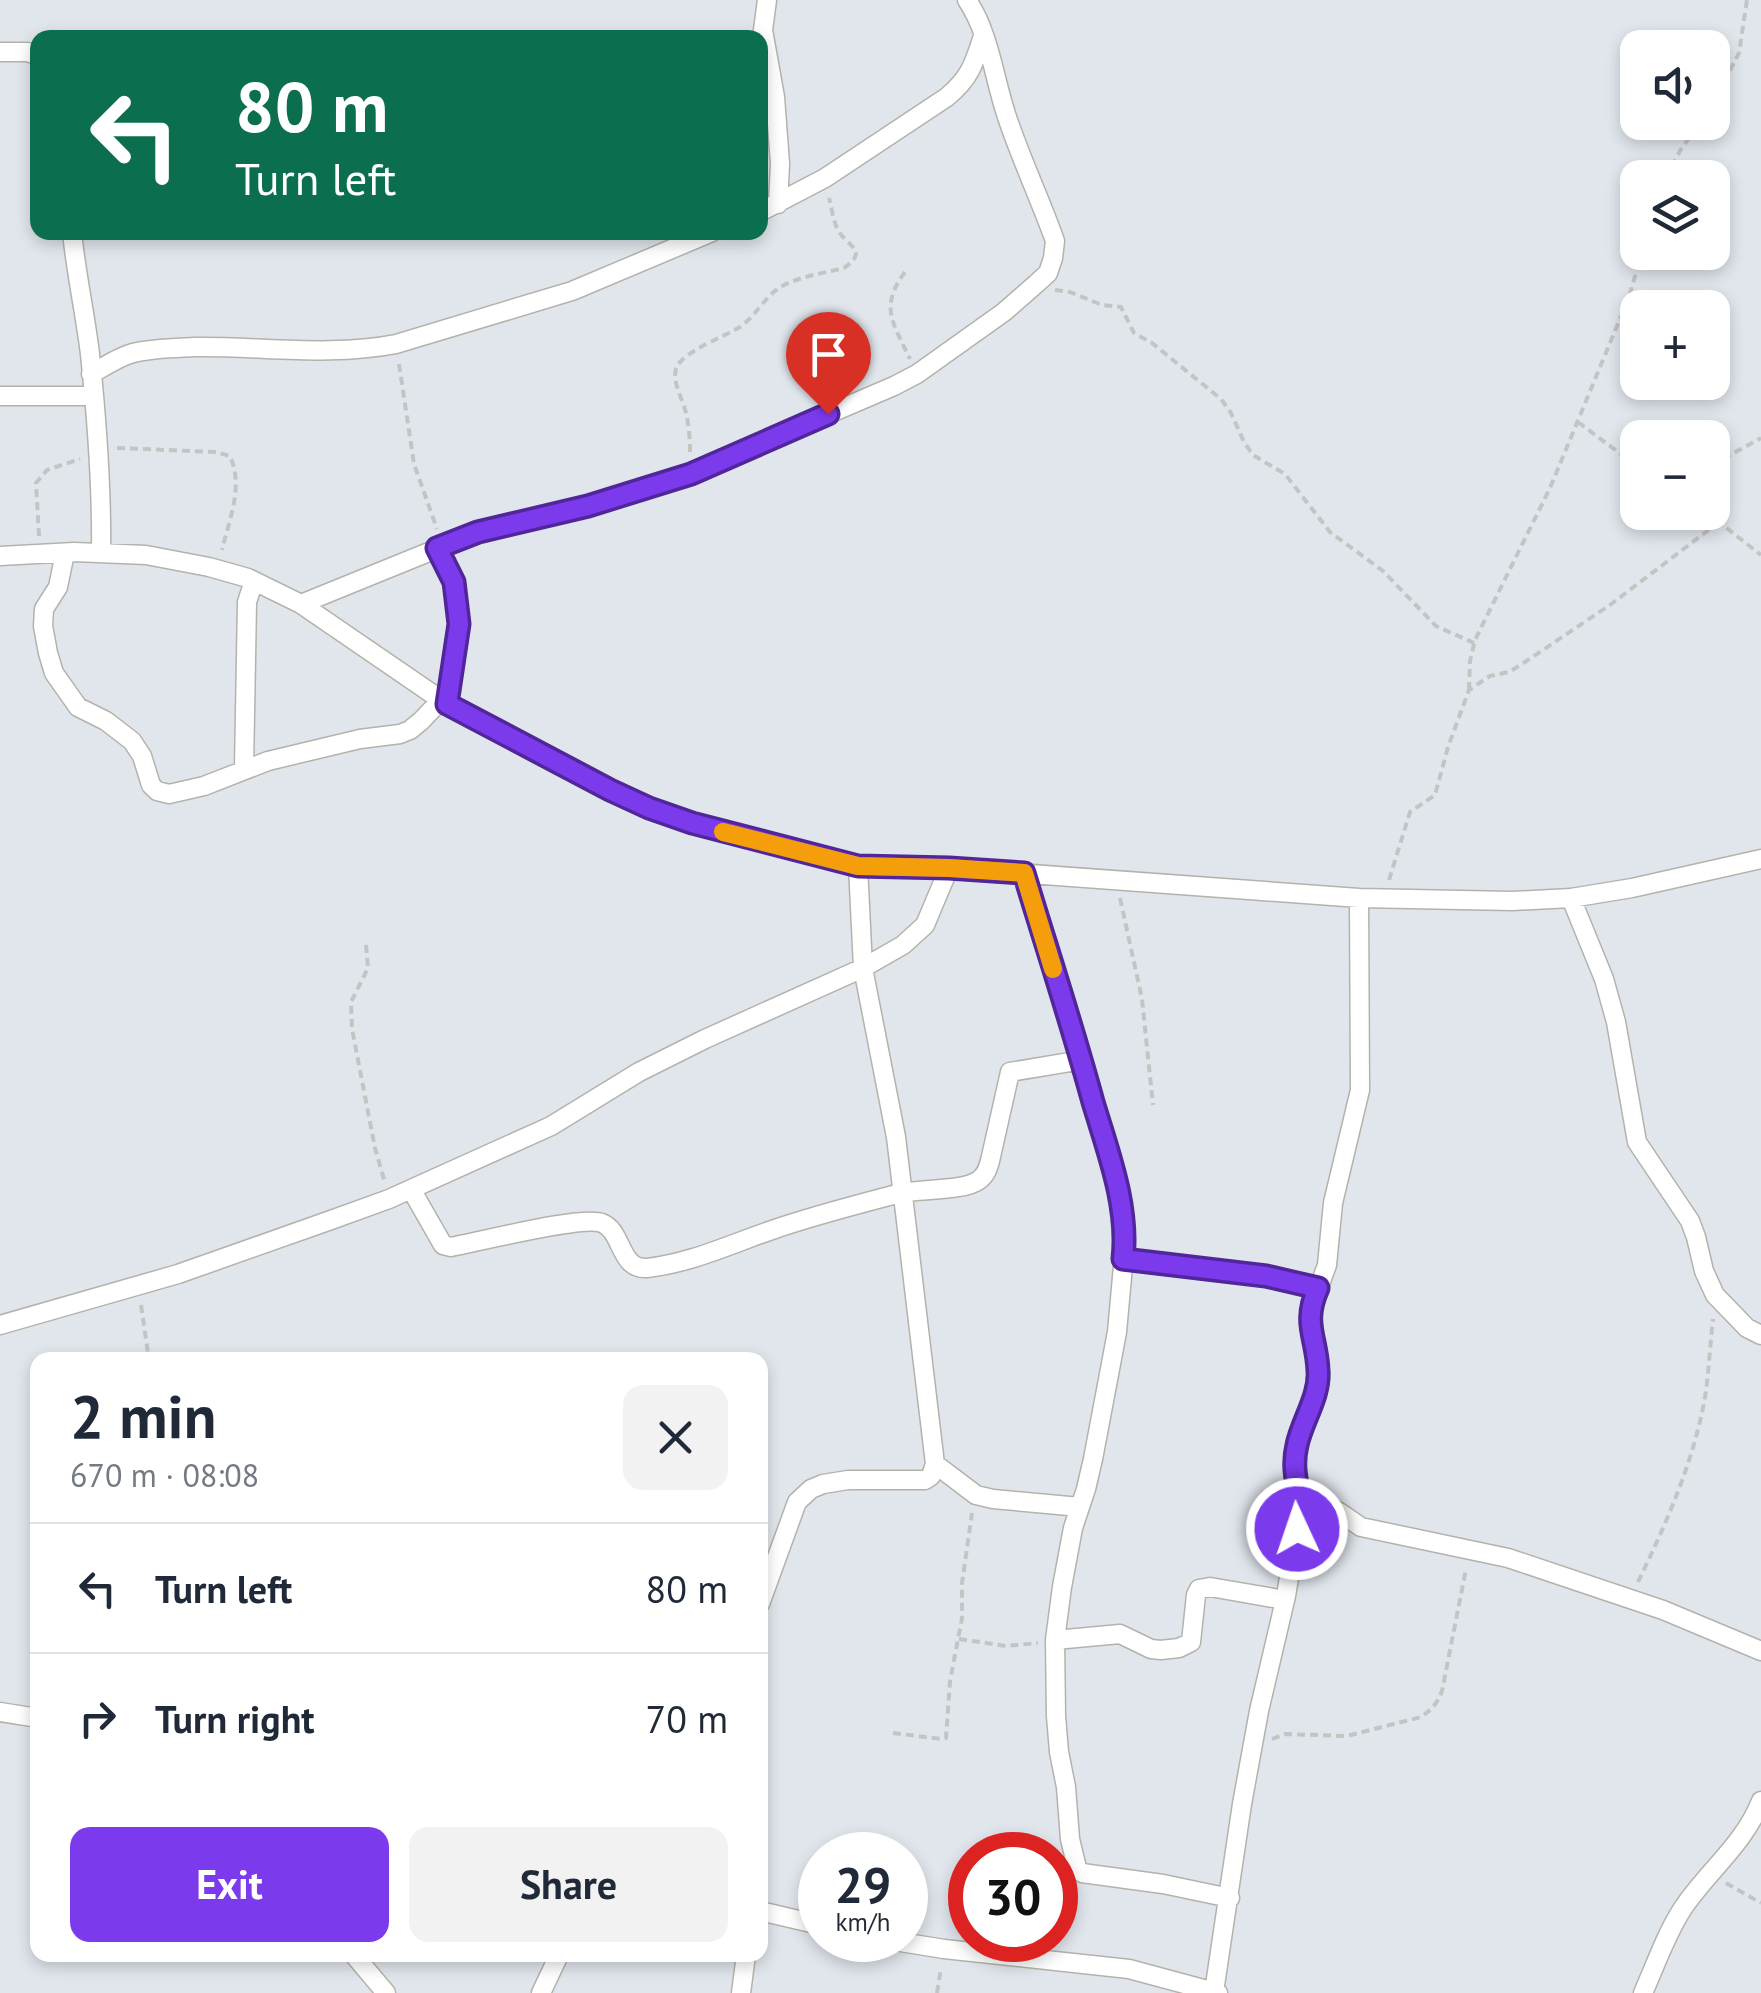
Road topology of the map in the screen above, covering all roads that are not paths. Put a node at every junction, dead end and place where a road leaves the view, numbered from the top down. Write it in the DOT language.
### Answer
graph roads {
  1 [pos="768,0"];
  2 [pos="967,0"];
  3 [pos="763,30"];
  4 [pos="983,36"];
  5 [pos="0,52"];
  6 [pos="30,53"];
  7 [pos="768,60"];
  8 [pos="964,83"];
  9 [pos="1000,89"];
  10 [pos="769,208"];
  11 [pos="73,240"];
  12 [pos="693,240"];
  13 [pos="91,374"];
  14 [pos="0,396"];
  15 [pos="94,396"];
  16 [pos="440,547"];
  17 [pos="65,553"];
  18 [pos="101,554"];
  19 [pos="0,556"];
  20 [pos="254,581"];
  21 [pos="300,604"];
  22 [pos="444,702"];
  23 [pos="244,768"];
  24 [pos="1761,859"];
  25 [pos="858,866"];
  26 [pos="949,868"];
  27 [pos="1024,873"];
  28 [pos="1359,898"];
  29 [pos="1571,898"];
  30 [pos="863,968"];
  31 [pos="1082,1060"];
  32 [pos="410,1189"];
  33 [pos="902,1192"];
  34 [pos="1123,1259"];
  35 [pos="1318,1288"];
  36 [pos="0,1324"];
  37 [pos="1761,1336"];
  38 [pos="935,1464"];
  39 [pos="1299,1492"];
  40 [pos="1080,1506"];
  41 [pos="768,1582"];
  42 [pos="1285,1600"];
  43 [pos="1055,1640"];
  44 [pos="1761,1651"];
  45 [pos="0,1712"];
  46 [pos="30,1717"];
  47 [pos="1761,1801"];
  48 [pos="1230,1898"];
  49 [pos="768,1914"];
  50 [pos="798,1920"];
  51 [pos="928,1946"];
  52 [pos="360,1962"];
  53 [pos="556,1962"];
  54 [pos="745,1962"];
  55 [pos="1179,1988"];
  56 [pos="386,1993"];
  57 [pos="541,1993"];
  58 [pos="742,1993"];
  59 [pos="1216,1993"];
  60 [pos="1643,1993"];
  1 -- 3 [label="street"];
  2 -- 4 [label="street"];
  4 -- 8 [label="street"];
  4 -- 9 [label="street"];
  5 -- 6 [label="street"];
  7 -- 10 [label="street"];
  8 -- 9 [label="street"];
  8 -- 10 [label="street"];
  9 -- 16 [label="street"];
  11 -- 13 [label="street"];
  12 -- 13 [label="street"];
  13 -- 15 [label="street"];
  14 -- 15 [label="street"];
  15 -- 18 [label="street"];
  16 -- 21 [label="street"];
  16 -- 22 [label="street"];
  17 -- 18 [label="street"];
  17 -- 19 [label="street"];
  17 -- 23 [label="street"];
  18 -- 20 [label="street"];
  20 -- 21 [label="street"];
  20 -- 23 [label="street"];
  21 -- 22 [label="street"];
  22 -- 23 [label="street"];
  22 -- 25 [label="street"];
  24 -- 29 [label="street"];
  25 -- 26 [label="street"];
  25 -- 30 [label="street"];
  26 -- 27 [label="street"];
  26 -- 30 [label="street"];
  27 -- 28 [label="street"];
  27 -- 31 [label="street"];
  28 -- 29 [label="street"];
  28 -- 35 [label="street"];
  29 -- 37 [label="street"];
  30 -- 32 [label="street"];
  30 -- 33 [label="street"];
  31 -- 33 [label="street"];
  31 -- 34 [label="street"];
  32 -- 33 [label="street"];
  32 -- 36 [label="street"];
  33 -- 38 [label="street"];
  34 -- 35 [label="street"];
  34 -- 40 [label="street"];
  35 -- 39 [label="street"];
  38 -- 40 [label="street"];
  38 -- 41 [label="street"];
  39 -- 42 [label="street"];
  39 -- 44 [label="street"];
  40 -- 43 [label="street"];
  42 -- 43 [label="street"];
  42 -- 48 [label="street"];
  43 -- 48 [label="street"];
  45 -- 46 [label="street"];
  47 -- 60 [label="street"];
  48 -- 59 [label="street"];
  49 -- 50 [label="street"];
  51 -- 55 [label="street"];
  52 -- 56 [label="street"];
  53 -- 57 [label="street"];
  54 -- 58 [label="street"];
  55 -- 59 [label="street"];
}
